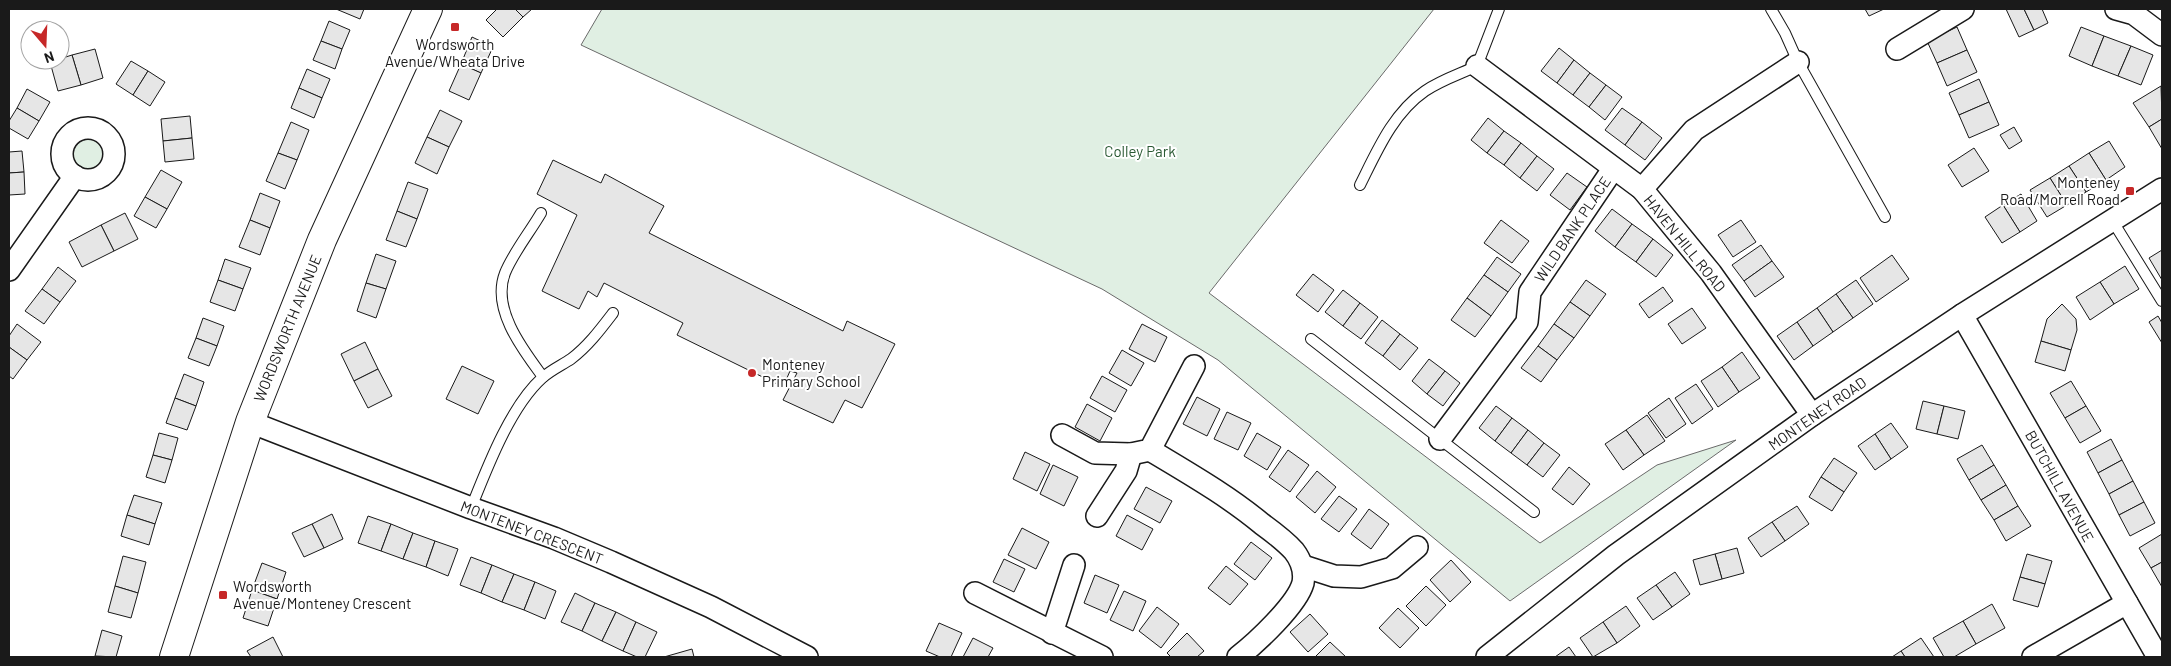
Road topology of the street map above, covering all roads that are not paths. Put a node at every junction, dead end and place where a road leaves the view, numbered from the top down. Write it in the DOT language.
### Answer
graph roads {
  1 [pos="428,9"];
  2 [pos="1499,9"];
  3 [pos="1770,9"];
  4 [pos="1963,9"];
  5 [pos="2116,9"];
  6 [pos="2162,34"];
  7 [pos="1897,49"];
  8 [pos="1798,62"];
  9 [pos="1477,66"];
  10 [pos="1613,168"];
  11 [pos="75,176"];
  12 [pos="1360,185"];
  13 [pos="2162,189"];
  14 [pos="1642,190"];
  15 [pos="541,214"];
  16 [pos="1885,217"];
  17 [pos="2112,220"];
  18 [pos="9,270"];
  19 [pos="2162,301"];
  20 [pos="613,314"];
  21 [pos="1962,314"];
  22 [pos="1312,339"];
  23 [pos="1194,366"];
  24 [pos="543,377"];
  25 [pos="1812,414"];
  26 [pos="250,422"];
  27 [pos="1062,435"];
  28 [pos="1440,439"];
  29 [pos="1140,452"];
  30 [pos="471,508"];
  31 [pos="1534,512"];
  32 [pos="1097,516"];
  33 [pos="1417,547"];
  34 [pos="1074,565"];
  35 [pos="1303,566"];
  36 [pos="975,593"];
  37 [pos="2127,603"];
  38 [pos="1052,633"];
  39 [pos="779,651"];
  40 [pos="1249,654"];
  41 [pos="174,657"];
  42 [pos="807,657"];
  43 [pos="1102,657"];
  44 [pos="1487,657"];
  45 [pos="2033,657"];
  46 [pos="2158,657"];
  1 -- 26 [label="street, WORDSWORTH AVENUE"];
  2 -- 9 [label="lane"];
  3 -- 8 [label="lane"];
  4 -- 7 [label="street"];
  5 -- 6 [label="street"];
  8 -- 14 [label="street"];
  8 -- 16 [label="lane"];
  9 -- 10 [label="street, HAVEN HILL ROAD"];
  9 -- 12 [label="lane"];
  10 -- 14 [label="street, HAVEN HILL ROAD"];
  10 -- 28 [label="street, WILD BANK PLACE"];
  11 -- 18 [label="street"];
  13 -- 17 [label="street, MONTENEY ROAD"];
  14 -- 25 [label="street, HAVEN HILL ROAD"];
  15 -- 24 [label="lane"];
  17 -- 19 [label="lane"];
  17 -- 21 [label="street, MONTENEY ROAD"];
  20 -- 24 [label="lane"];
  21 -- 25 [label="street, MONTENEY ROAD"];
  21 -- 37 [label="street, BUTCHILL AVENUE"];
  22 -- 28 [label="lane"];
  23 -- 29 [label="street"];
  24 -- 30 [label="lane"];
  25 -- 44 [label="street, MONTENEY ROAD"];
  26 -- 30 [label="street, MONTENEY CRESCENT"];
  26 -- 41 [label="street, WORDSWORTH AVENUE"];
  27 -- 29 [label="street"];
  28 -- 31 [label="lane"];
  29 -- 32 [label="street"];
  29 -- 35 [label="street"];
  30 -- 39 [label="street, MONTENEY CRESCENT"];
  33 -- 35 [label="street"];
  34 -- 38 [label="street"];
  35 -- 40 [label="street"];
  36 -- 38 [label="street"];
  37 -- 45 [label="street"];
  37 -- 46 [label="street, BUTCHILL AVENUE"];
  38 -- 43 [label="street"];
  39 -- 42 [label="street, MONTENEY CRESCENT"];
}
